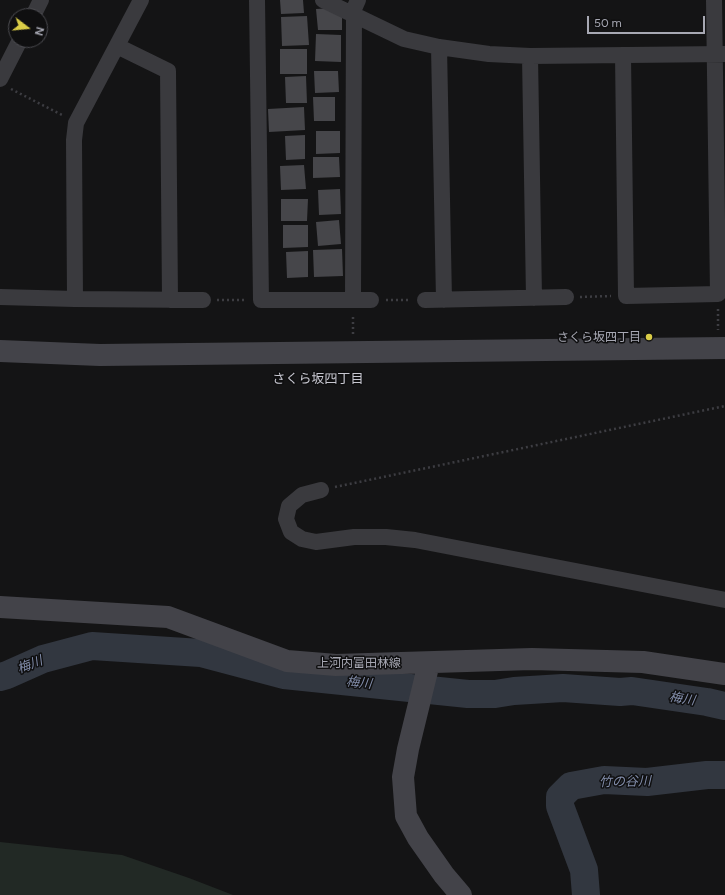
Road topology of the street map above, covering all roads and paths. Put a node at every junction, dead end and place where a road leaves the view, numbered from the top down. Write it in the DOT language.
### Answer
graph roads {
  1 [pos="141,0"];
  2 [pos="257,0"];
  3 [pos="323,0"];
  4 [pos="714,0"];
  5 [pos="356,8"];
  6 [pos="117,46"];
  7 [pos="439,47"];
  8 [pos="17,48"];
  9 [pos="623,55"];
  10 [pos="720,55"];
  11 [pos="530,56"];
  12 [pos="3,82"];
  13 [pos="76,123"];
  14 [pos="718,294"];
  15 [pos="626,296"];
  16 [pos="0,297"];
  17 [pos="566,297"];
  18 [pos="534,298"];
  19 [pos="75,299"];
  20 [pos="170,300"];
  21 [pos="203,300"];
  22 [pos="261,300"];
  23 [pos="353,300"];
  24 [pos="371,300"];
  25 [pos="426,300"];
  26 [pos="444,300"];
  27 [pos="353,339"];
  28 [pos="722,342"];
  29 [pos="0,351"];
  30 [pos="725,406"];
  31 [pos="321,490"];
  32 [pos="725,600"];
  33 [pos="0,607"];
  34 [pos="429,663"];
  35 [pos="725,674"];
  36 [pos="461,895"];
  1 -- 6 [label="street"];
  2 -- 22 [label="street"];
  3 -- 5 [label="street"];
  4 -- 10 [label="street"];
  5 -- 7 [label="street"];
  5 -- 23 [label="street"];
  6 -- 13 [label="street"];
  6 -- 20 [label="street"];
  7 -- 11 [label="street"];
  7 -- 26 [label="street"];
  8 -- 12 [label="street"];
  9 -- 10 [label="street"];
  9 -- 11 [label="street"];
  9 -- 15 [label="street"];
  10 -- 14 [label="street"];
  11 -- 18 [label="street"];
  12 -- 13 [label="path"];
  13 -- 19 [label="street"];
  14 -- 15 [label="street"];
  14 -- 28 [label="path"];
  15 -- 17 [label="path"];
  16 -- 19 [label="street"];
  17 -- 18 [label="street"];
  18 -- 26 [label="street"];
  19 -- 20 [label="street"];
  20 -- 21 [label="street"];
  21 -- 22 [label="path"];
  22 -- 23 [label="street"];
  23 -- 24 [label="street"];
  23 -- 27 [label="path"];
  24 -- 25 [label="path"];
  25 -- 26 [label="street"];
  28 -- 29 [label="street"];
  30 -- 31 [label="path"];
  31 -- 32 [label="street"];
  33 -- 34 [label="street, 上河内富田林線"];
  34 -- 35 [label="street, 上河内富田林線"];
  34 -- 36 [label="street"];
}
